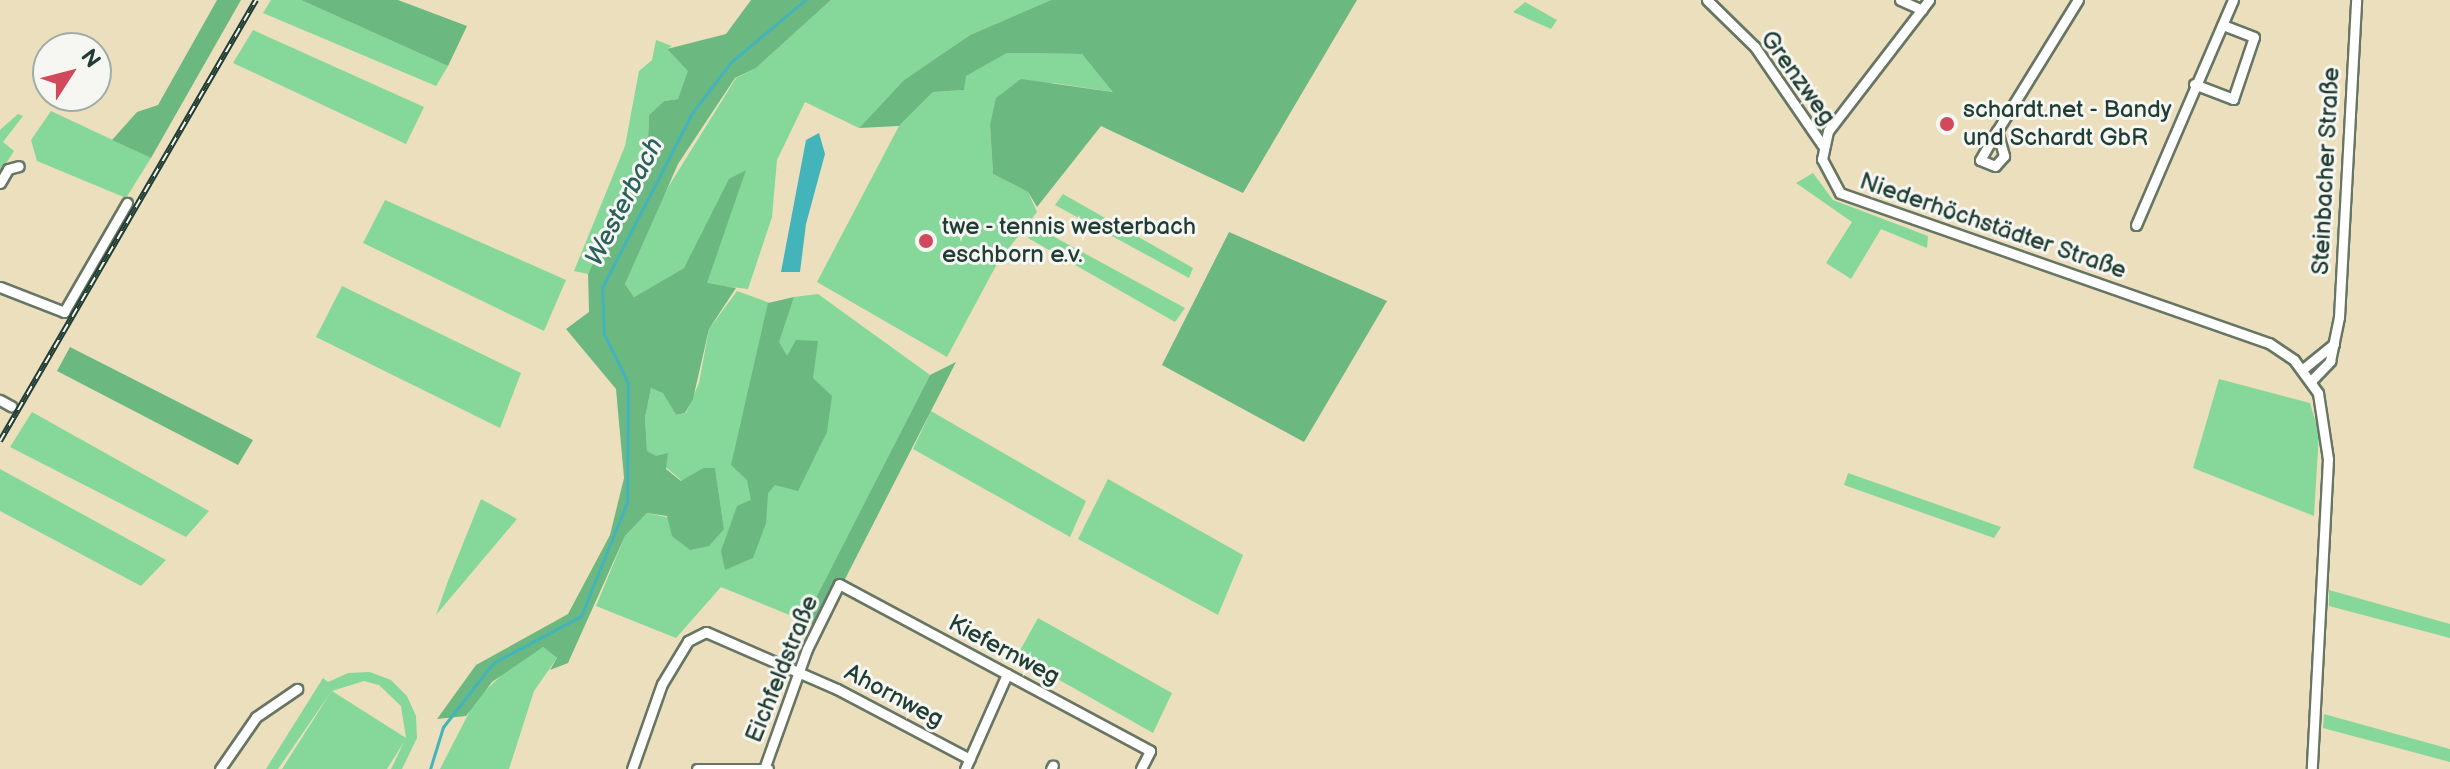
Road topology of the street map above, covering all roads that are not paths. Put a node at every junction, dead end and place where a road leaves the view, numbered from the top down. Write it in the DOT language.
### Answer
graph roads {
  1 [pos="1707,0"];
  2 [pos="1900,0"];
  3 [pos="1929,0"];
  4 [pos="2078,0"];
  5 [pos="2233,0"];
  6 [pos="2356,0"];
  7 [pos="1922,10"];
  8 [pos="2222,25"];
  9 [pos="2194,84"];
  10 [pos="1997,131"];
  11 [pos="1823,146"];
  12 [pos="19,166"];
  13 [pos="0,183"];
  14 [pos="127,203"];
  15 [pos="2136,225"];
  16 [pos="0,287"];
  17 [pos="2334,344"];
  18 [pos="2303,369"];
  19 [pos="2311,381"];
  20 [pos="0,400"];
  21 [pos="11,406"];
  22 [pos="839,584"];
  23 [pos="798,671"];
  24 [pos="1007,674"];
  25 [pos="297,689"];
  26 [pos="970,759"];
  27 [pos="220,769"];
  28 [pos="632,769"];
  29 [pos="697,769"];
  30 [pos="766,769"];
  31 [pos="965,769"];
  32 [pos="1141,769"];
  33 [pos="2312,769"];
  1 -- 11 [label="street, Grenzweg"];
  2 -- 7 [label="street"];
  3 -- 7 [label="street"];
  4 -- 10 [label="street"];
  5 -- 8 [label="street"];
  6 -- 17 [label="street, Steinbacher Straße"];
  7 -- 11 [label="street"];
  8 -- 9 [label="street"];
  8 -- 9 [label="street"];
  9 -- 15 [label="street"];
  11 -- 18 [label="street, Niederhöchstädter Straße"];
  12 -- 13 [label="street"];
  14 -- 16 [label="street"];
  17 -- 18 [label="street"];
  17 -- 19 [label="street, Steinbacher Straße"];
  18 -- 19 [label="street"];
  19 -- 33 [label="street"];
  20 -- 21 [label="street"];
  22 -- 23 [label="street, Eichfeldstraße"];
  22 -- 24 [label="street, Kiefernweg"];
  23 -- 26 [label="street, Ahornweg"];
  23 -- 28 [label="street, Ahornweg"];
  23 -- 30 [label="street, Eichfeldstraße"];
  24 -- 26 [label="street"];
  24 -- 32 [label="street, Kiefernweg"];
  25 -- 27 [label="street"];
  26 -- 31 [label="street"];
  29 -- 30 [label="street"];
}
